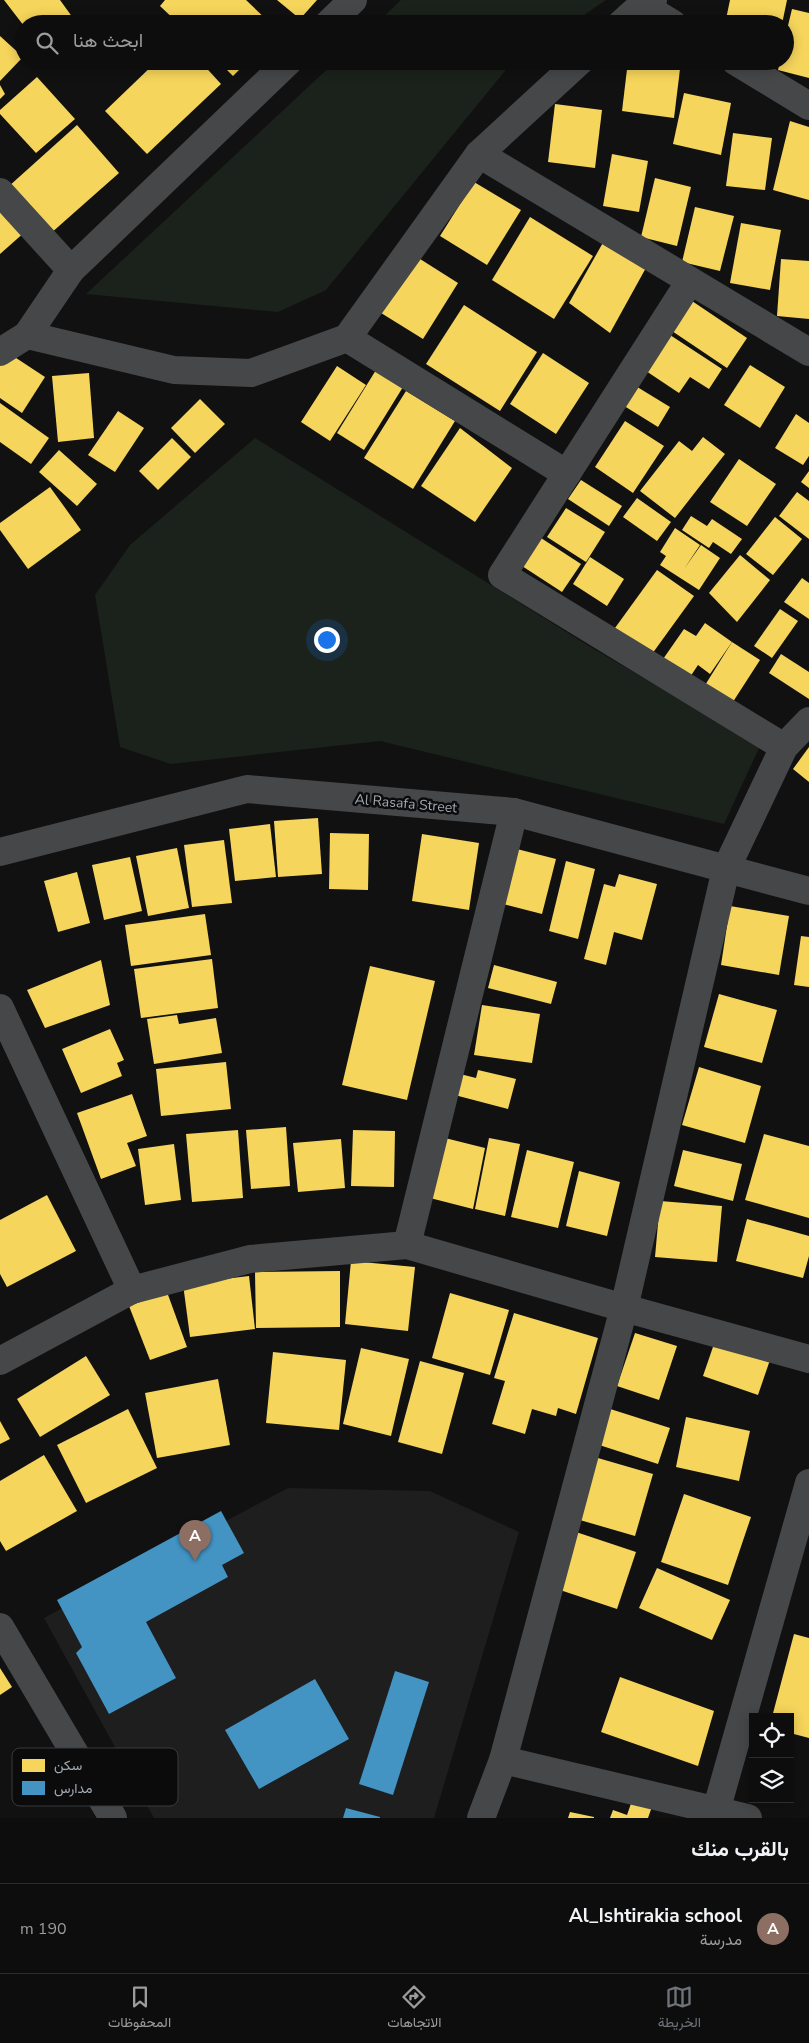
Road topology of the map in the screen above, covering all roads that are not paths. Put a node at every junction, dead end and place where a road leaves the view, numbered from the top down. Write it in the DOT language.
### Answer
graph roads {
  1 [pos="353,0"];
  2 [pos="647,2"];
  3 [pos="337,15"];
  4 [pos="632,15"];
  5 [pos="662,15"];
  6 [pos="280,70"];
  7 [pos="570,70"];
  8 [pos="750,70"];
  9 [pos="809,106"];
  10 [pos="478,154"];
  11 [pos="0,192"];
  12 [pos="71,270"];
  13 [pos="690,281"];
  14 [pos="28,334"];
  15 [pos="347,338"];
  16 [pos="0,352"];
  17 [pos="809,352"];
  18 [pos="567,474"];
  19 [pos="809,721"];
  20 [pos="784,747"];
  21 [pos="514,812"];
  22 [pos="0,852"];
  23 [pos="726,869"];
  24 [pos="809,892"];
  25 [pos="0,1008"];
  26 [pos="407,1245"];
  27 [pos="132,1290"];
  28 [pos="624,1308"];
  29 [pos="809,1359"];
  30 [pos="0,1361"];
  31 [pos="809,1483"];
  32 [pos="0,1627"];
  33 [pos="72,1748"];
  34 [pos="503,1760"];
  35 [pos="106,1806"];
  36 [pos="715,1814"];
  37 [pos="113,1818"];
  38 [pos="481,1818"];
  39 [pos="748,1818"];
  1 -- 3 [label="street"];
  2 -- 4 [label="street"];
  2 -- 5 [label="street"];
  6 -- 12 [label="street"];
  7 -- 10 [label="street"];
  8 -- 9 [label="street"];
  10 -- 13 [label="street"];
  10 -- 15 [label="street"];
  11 -- 12 [label="street"];
  12 -- 14 [label="street"];
  13 -- 17 [label="street"];
  13 -- 18 [label="street"];
  14 -- 15 [label="street"];
  14 -- 16 [label="street"];
  15 -- 18 [label="street"];
  18 -- 20 [label="street"];
  19 -- 20 [label="street"];
  20 -- 23 [label="street"];
  21 -- 22 [label="street, Al Rasafa Street"];
  21 -- 23 [label="street, Al Rasafa Street"];
  21 -- 26 [label="street"];
  23 -- 24 [label="street, Al Rasafa Street"];
  23 -- 28 [label="street"];
  25 -- 27 [label="street"];
  26 -- 27 [label="street"];
  26 -- 28 [label="street"];
  27 -- 30 [label="street"];
  28 -- 29 [label="street"];
  28 -- 34 [label="street"];
  31 -- 36 [label="street"];
  32 -- 33 [label="street"];
  34 -- 36 [label="street"];
  34 -- 38 [label="street"];
  35 -- 37 [label="street"];
  36 -- 39 [label="street"];
}
